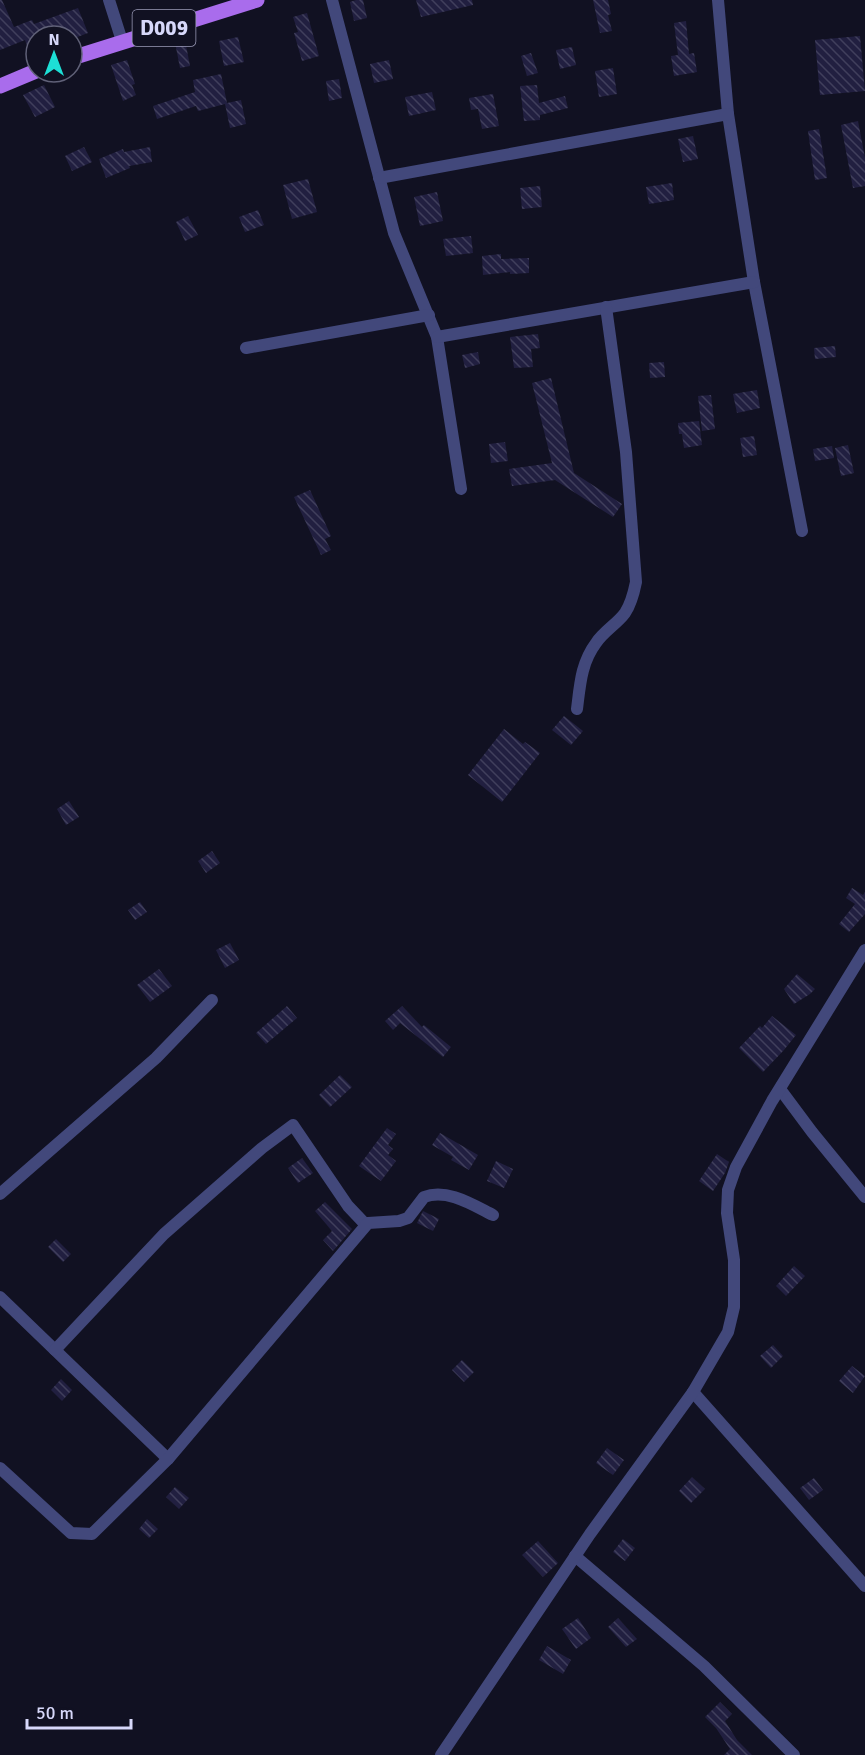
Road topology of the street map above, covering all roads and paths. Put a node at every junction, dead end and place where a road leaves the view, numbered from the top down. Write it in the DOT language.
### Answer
graph roads {
  1 [pos="109,0"];
  2 [pos="257,0"];
  3 [pos="332,0"];
  4 [pos="718,0"];
  5 [pos="122,41"];
  6 [pos="84,54"];
  7 [pos="24,76"];
  8 [pos="0,86"];
  9 [pos="728,114"];
  10 [pos="379,178"];
  11 [pos="754,282"];
  12 [pos="606,308"];
  13 [pos="429,315"];
  14 [pos="437,337"];
  15 [pos="246,348"];
  16 [pos="461,489"];
  17 [pos="802,531"];
  18 [pos="577,709"];
  19 [pos="865,950"];
  20 [pos="212,1000"];
  21 [pos="780,1089"];
  22 [pos="0,1194"];
  23 [pos="865,1197"];
  24 [pos="493,1215"];
  25 [pos="366,1225"];
  26 [pos="0,1297"];
  27 [pos="55,1350"];
  28 [pos="693,1392"];
  29 [pos="168,1459"];
  30 [pos="0,1468"];
  31 [pos="575,1556"];
  32 [pos="865,1586"];
  33 [pos="441,1755"];
  34 [pos="794,1755"];
  1 -- 5 [label="street"];
  2 -- 5 [label="main road, D009"];
  3 -- 10 [label="street"];
  4 -- 9 [label="street"];
  5 -- 6 [label="main road, D009"];
  7 -- 8 [label="main road"];
  9 -- 10 [label="street"];
  9 -- 11 [label="street"];
  10 -- 13 [label="street"];
  11 -- 12 [label="street"];
  11 -- 17 [label="street"];
  12 -- 14 [label="street"];
  12 -- 18 [label="street"];
  13 -- 14 [label="street"];
  13 -- 15 [label="street"];
  14 -- 16 [label="street"];
  19 -- 21 [label="street"];
  20 -- 22 [label="street"];
  21 -- 23 [label="street"];
  21 -- 28 [label="street"];
  24 -- 25 [label="street"];
  25 -- 27 [label="street"];
  25 -- 29 [label="street"];
  26 -- 27 [label="street"];
  27 -- 29 [label="street"];
  28 -- 31 [label="street"];
  28 -- 32 [label="street"];
  29 -- 30 [label="street"];
  31 -- 33 [label="street"];
  31 -- 34 [label="street"];
}
